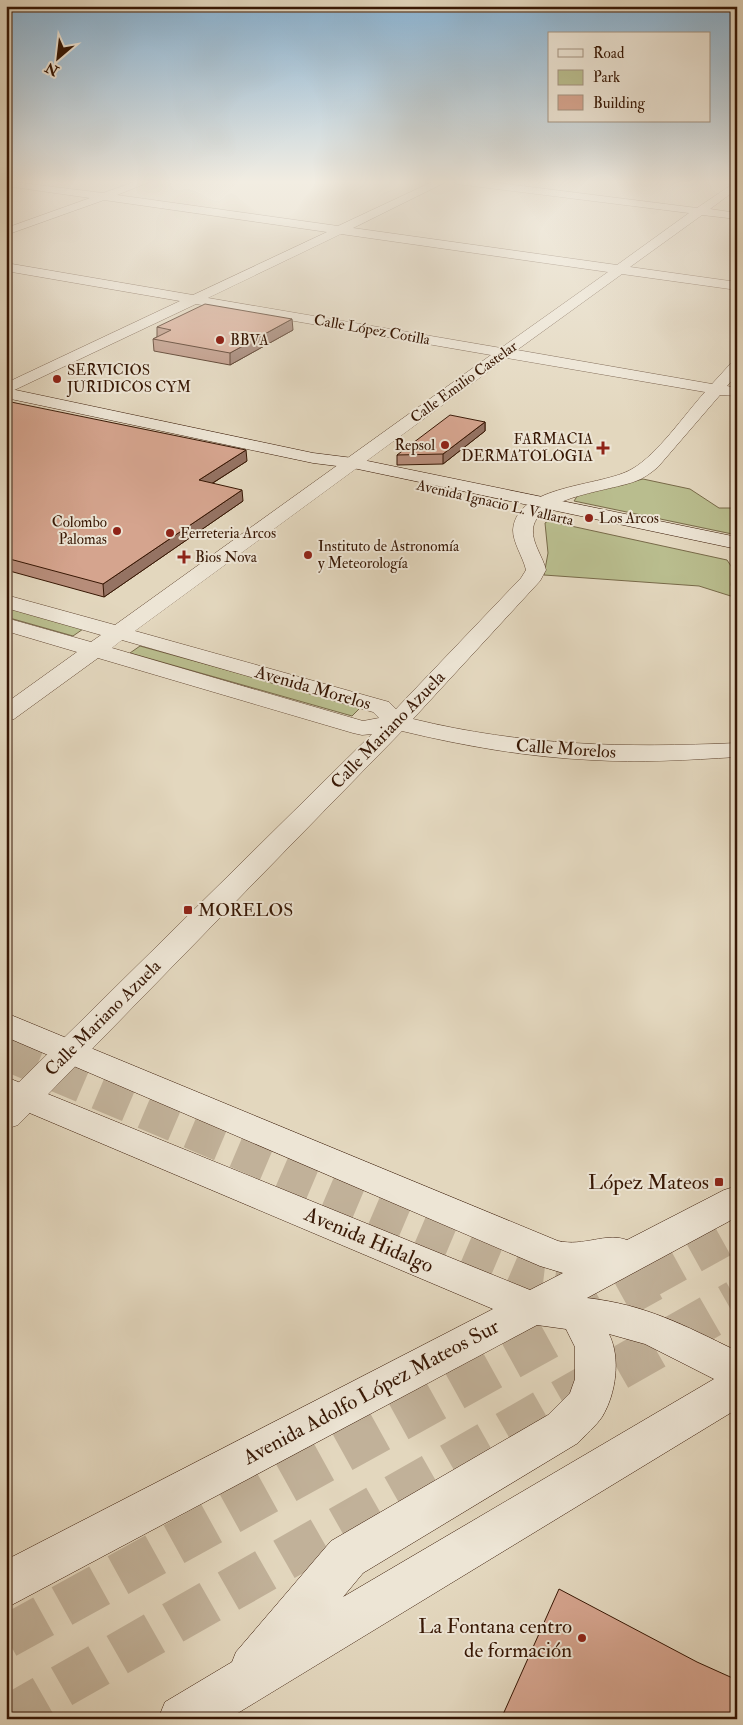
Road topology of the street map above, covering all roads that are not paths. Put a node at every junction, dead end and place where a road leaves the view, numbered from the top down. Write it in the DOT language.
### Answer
graph roads {
  1 [pos="274,262"];
  2 [pos="560,262"];
  3 [pos="631,262"];
  4 [pos="6,268"];
  5 [pos="619,270"];
  6 [pos="737,286"];
  7 [pos="194,300"];
  8 [pos="504,353"];
  9 [pos="737,365"];
  10 [pos="6,388"];
  11 [pos="716,389"];
  12 [pos="6,393"];
  13 [pos="737,393"];
  14 [pos="348,466"];
  15 [pos="537,507"];
  16 [pos="737,543"];
  17 [pos="737,556"];
  18 [pos="6,601"];
  19 [pos="6,624"];
  20 [pos="118,633"];
  21 [pos="95,650"];
  22 [pos="6,714"];
  23 [pos="397,722"];
  24 [pos="737,750"];
  25 [pos="6,1024"];
  26 [pos="69,1051"];
  27 [pos="12,1101"];
  28 [pos="737,1200"];
  29 [pos="644,1247"];
  30 [pos="530,1307"];
  31 [pos="578,1313"];
  32 [pos="737,1370"];
  33 [pos="737,1387"];
  34 [pos="6,1585"];
  35 [pos="239,1685"];
  36 [pos="182,1719"];
  1 -- 7 [label="street"];
  2 -- 5 [label="street"];
  3 -- 5 [label="street, Calle Emilio Castelar"];
  4 -- 7 [label="street, Calle López Cotilla"];
  5 -- 6 [label="street"];
  5 -- 8 [label="street, Calle Emilio Castelar"];
  7 -- 8 [label="street, Calle López Cotilla"];
  7 -- 10 [label="street"];
  8 -- 11 [label="street, Calle López Cotilla"];
  8 -- 14 [label="street, Calle Emilio Castelar"];
  9 -- 11 [label="street"];
  11 -- 13 [label="street, Calle López Cotilla"];
  11 -- 15 [label="street"];
  12 -- 14 [label="street, Avenida Ignacio L. Vallarta"];
  14 -- 15 [label="street, Avenida Ignacio L. Vallarta"];
  14 -- 20 [label="street, Calle Emilio Castelar"];
  15 -- 16 [label="street, Avenida Ignacio L. Vallarta"];
  15 -- 17 [label="street, Avenida Ignacio L. Vallarta"];
  15 -- 23 [label="street, Calle Mariano Azuela"];
  18 -- 20 [label="street, Avenida Morelos"];
  19 -- 21 [label="street, Avenida Morelos"];
  20 -- 21 [label="street, Calle Emilio Castelar"];
  20 -- 23 [label="street, Avenida Morelos"];
  21 -- 22 [label="street, Calle Emilio Castelar"];
  21 -- 23 [label="street, Avenida Morelos"];
  23 -- 24 [label="street, Calle Morelos"];
  23 -- 26 [label="street, Calle Mariano Azuela"];
  25 -- 26 [label="street"];
  26 -- 27 [label="street, Calle Mariano Azuela"];
  26 -- 29 [label="street"];
  27 -- 30 [label="street, Avenida Hidalgo"];
  28 -- 29 [label="street, Avenida Adolfo López Mateos Sur"];
  29 -- 30 [label="street, Avenida Adolfo López Mateos Sur"];
  30 -- 31 [label="street, Avenida Hidalgo"];
  30 -- 34 [label="street, Avenida Adolfo López Mateos Sur"];
  31 -- 32 [label="street, Avenida Hidalgo"];
  31 -- 35 [label="street"];
  33 -- 35 [label="street"];
  35 -- 36 [label="street"];
}
